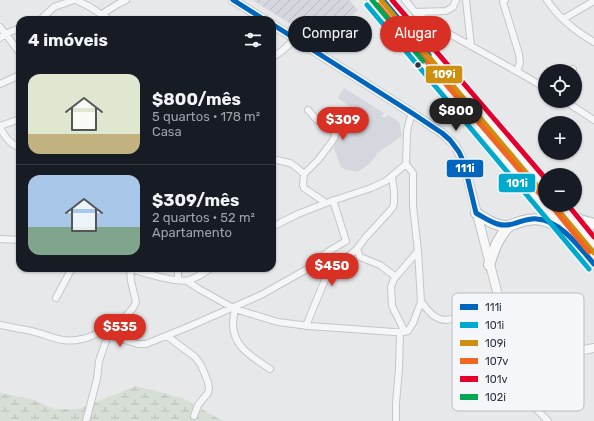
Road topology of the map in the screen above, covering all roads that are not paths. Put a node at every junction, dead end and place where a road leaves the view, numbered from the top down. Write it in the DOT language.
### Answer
graph roads {
  1 [pos="75,0"];
  2 [pos="126,0"];
  3 [pos="233,0"];
  4 [pos="372,0"];
  5 [pos="383,0"];
  6 [pos="405,0"];
  7 [pos="456,0"];
  8 [pos="466,0"];
  9 [pos="505,0"];
  10 [pos="547,0"];
  11 [pos="594,1"];
  12 [pos="415,12"];
  13 [pos="102,14"];
  14 [pos="44,16"];
  15 [pos="105,16"];
  16 [pos="259,16"];
  17 [pos="564,19"];
  18 [pos="0,27"];
  19 [pos="276,27"];
  20 [pos="16,30"];
  21 [pos="288,34"];
  22 [pos="3,36"];
  23 [pos="594,42"];
  24 [pos="288,45"];
  25 [pos="471,46"];
  26 [pos="16,50"];
  27 [pos="316,52"];
  28 [pos="276,55"];
  29 [pos="517,71"];
  30 [pos="16,77"];
  31 [pos="0,84"];
  32 [pos="538,84"];
  33 [pos="576,108"];
  34 [pos="308,110"];
  35 [pos="412,113"];
  36 [pos="594,120"];
  37 [pos="16,121"];
  38 [pos="0,127"];
  39 [pos="16,146"];
  40 [pos="276,160"];
  41 [pos="406,164"];
  42 [pos="304,174"];
  43 [pos="392,177"];
  44 [pos="538,181"];
  45 [pos="333,200"];
  46 [pos="326,203"];
  47 [pos="564,212"];
  48 [pos="568,212"];
  49 [pos="476,213"];
  50 [pos="594,224"];
  51 [pos="276,225"];
  52 [pos="509,226"];
  53 [pos="0,239"];
  54 [pos="573,239"];
  55 [pos="16,240"];
  56 [pos="594,248"];
  57 [pos="357,249"];
  58 [pos="418,251"];
  59 [pos="594,264"];
  60 [pos="489,265"];
  61 [pos="70,272"];
  62 [pos="132,272"];
  63 [pos="142,272"];
  64 [pos="178,272"];
  65 [pos="204,272"];
  66 [pos="396,277"];
  67 [pos="178,280"];
  68 [pos="187,281"];
  69 [pos="497,293"];
  70 [pos="56,298"];
  71 [pos="421,302"];
  72 [pos="234,308"];
  73 [pos="452,319"];
  74 [pos="0,324"];
  75 [pos="114,325"];
  76 [pos="306,326"];
  77 [pos="403,332"];
  78 [pos="108,335"];
  79 [pos="167,336"];
  80 [pos="594,348"];
  81 [pos="584,350"];
  82 [pos="270,369"];
  83 [pos="538,411"];
  84 [pos="194,416"];
  85 [pos="86,421"];
  86 [pos="396,421"];
  87 [pos="548,421"];
  1 -- 13 [label="street"];
  1 -- 14 [label="street"];
  2 -- 13 [label="street"];
  3 -- 16 [label="main road"];
  4 -- 54 [label="highway"];
  5 -- 44 [label="highway"];
  6 -- 12 [label="street"];
  7 -- 12 [label="street"];
  8 -- 25 [label="street"];
  9 -- 29 [label="street"];
  10 -- 17 [label="street"];
  11 -- 17 [label="street"];
  12 -- 25 [label="street"];
  13 -- 15 [label="street"];
  17 -- 23 [label="street"];
  18 -- 22 [label="street"];
  19 -- 21 [label="main road"];
  20 -- 22 [label="street"];
  22 -- 26 [label="street"];
  24 -- 28 [label="street"];
  25 -- 29 [label="street"];
  27 -- 35 [label="main road"];
  29 -- 32 [label="street"];
  30 -- 31 [label="street"];
  33 -- 36 [label="street"];
  34 -- 42 [label="street"];
  35 -- 41 [label="street"];
  35 -- 49 [label="main road"];
  37 -- 38 [label="street"];
  38 -- 39 [label="street"];
  40 -- 42 [label="street"];
  41 -- 43 [label="street"];
  41 -- 58 [label="street"];
  42 -- 46 [label="street"];
  43 -- 45 [label="street"];
  43 -- 57 [label="street"];
  45 -- 46 [label="street"];
  45 -- 72 [label="street"];
  46 -- 51 [label="street"];
  47 -- 56 [label="highway"];
  48 -- 50 [label="highway"];
  49 -- 52 [label="highway"];
  49 -- 60 [label="main road"];
  52 -- 54 [label="highway"];
  52 -- 60 [label="highway"];
  53 -- 55 [label="street"];
  54 -- 59 [label="highway"];
  57 -- 66 [label="street"];
  57 -- 76 [label="street"];
  58 -- 66 [label="street"];
  58 -- 71 [label="street"];
  60 -- 69 [label="main road"];
  61 -- 70 [label="street"];
  62 -- 75 [label="street"];
  63 -- 67 [label="street"];
  64 -- 67 [label="street"];
  65 -- 68 [label="street"];
  66 -- 77 [label="street"];
  67 -- 68 [label="street"];
  68 -- 72 [label="street"];
  71 -- 73 [label="street"];
  71 -- 77 [label="street"];
  72 -- 76 [label="street"];
  72 -- 79 [label="street"];
  72 -- 82 [label="street"];
  74 -- 75 [label="street"];
  75 -- 78 [label="street"];
  76 -- 77 [label="street"];
  77 -- 86 [label="street"];
  78 -- 79 [label="street"];
  78 -- 85 [label="street"];
  79 -- 84 [label="street"];
  80 -- 81 [label="main road"];
  83 -- 87 [label="street"];
}
